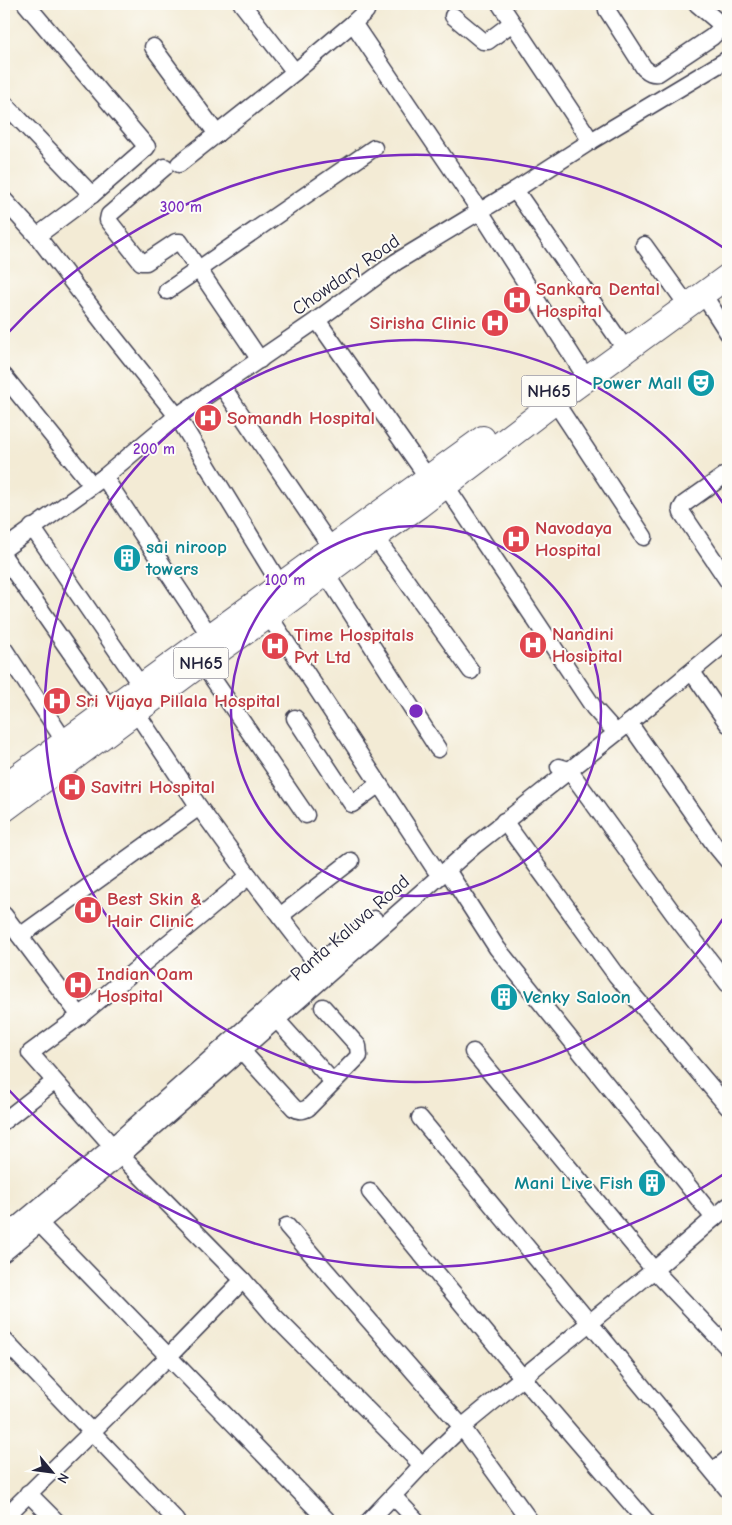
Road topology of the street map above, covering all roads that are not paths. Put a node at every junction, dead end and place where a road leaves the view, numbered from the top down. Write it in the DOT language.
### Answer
graph roads {
  1 [pos="26,4"];
  2 [pos="242,4"];
  3 [pos="368,4"];
  4 [pos="500,4"];
  5 [pos="609,4"];
  6 [pos="697,4"];
  7 [pos="453,16"];
  8 [pos="353,23"];
  9 [pos="512,23"];
  10 [pos="721,28"];
  11 [pos="153,47"];
  12 [pos="728,60"];
  13 [pos="295,72"];
  14 [pos="4,103"];
  15 [pos="217,134"];
  16 [pos="591,142"];
  17 [pos="374,148"];
  18 [pos="515,190"];
  19 [pos="92,195"];
  20 [pos="4,200"];
  21 [pos="480,211"];
  22 [pos="37,236"];
  23 [pos="644,245"];
  24 [pos="728,258"];
  25 [pos="198,269"];
  26 [pos="728,276"];
  27 [pos="167,291"];
  28 [pos="691,294"];
  29 [pos="317,320"];
  30 [pos="728,332"];
  31 [pos="619,340"];
  32 [pos="260,360"];
  33 [pos="580,368"];
  34 [pos="4,376"];
  35 [pos="222,386"];
  36 [pos="555,402"];
  37 [pos="177,416"];
  38 [pos="728,473"];
  39 [pos="98,481"];
  40 [pos="437,482"];
  41 [pos="32,527"];
  42 [pos="375,537"];
  43 [pos="644,537"];
  44 [pos="6,545"];
  45 [pos="332,547"];
  46 [pos="326,574"];
  47 [pos="728,581"];
  48 [pos="285,592"];
  49 [pos="264,608"];
  50 [pos="728,634"];
  51 [pos="210,636"];
  52 [pos="728,641"];
  53 [pos="6,658"];
  54 [pos="202,662"];
  55 [pos="471,671"];
  56 [pos="692,672"];
  57 [pos="141,686"];
  58 [pos="110,709"];
  59 [pos="136,712"];
  60 [pos="295,718"];
  61 [pos="630,723"];
  62 [pos="728,724"];
  63 [pos="610,726"];
  64 [pos="65,742"];
  65 [pos="438,749"];
  66 [pos="564,768"];
  67 [pos="379,784"];
  68 [pos="4,786"];
  69 [pos="198,807"];
  70 [pos="4,810"];
  71 [pos="306,816"];
  72 [pos="504,822"];
  73 [pos="728,861"];
  74 [pos="351,862"];
  75 [pos="441,869"];
  76 [pos="249,876"];
  77 [pos="4,915"];
  78 [pos="280,916"];
  79 [pos="20,936"];
  80 [pos="317,964"];
  81 [pos="728,984"];
  82 [pos="322,1007"];
  83 [pos="80,1016"];
  84 [pos="276,1019"];
  85 [pos="242,1050"];
  86 [pos="473,1052"];
  87 [pos="54,1082"];
  88 [pos="333,1082"];
  89 [pos="728,1106"];
  90 [pos="420,1118"];
  91 [pos="4,1121"];
  92 [pos="116,1151"];
  93 [pos="370,1192"];
  94 [pos="728,1206"];
  95 [pos="714,1218"];
  96 [pos="40,1223"];
  97 [pos="287,1226"];
  98 [pos="4,1236"];
  99 [pos="4,1253"];
  100 [pos="654,1270"];
  101 [pos="243,1280"];
  102 [pos="590,1324"];
  103 [pos="4,1340"];
  104 [pos="728,1348"];
  105 [pos="168,1357"];
  106 [pos="523,1378"];
  107 [pos="462,1427"];
  108 [pos="91,1431"];
  109 [pos="728,1459"];
  110 [pos="422,1465"];
  111 [pos="713,1470"];
  112 [pos="728,1490"];
  113 [pos="28,1493"];
  114 [pos="393,1496"];
  115 [pos="4,1518"];
  116 [pos="56,1521"];
  117 [pos="177,1521"];
  118 [pos="328,1521"];
  119 [pos="369,1521"];
  120 [pos="417,1521"];
  121 [pos="530,1521"];
  122 [pos="646,1521"];
  1 -- 19 [label="street"];
  2 -- 13 [label="street"];
  3 -- 8 [label="street"];
  4 -- 9 [label="street"];
  5 -- 10 [label="street"];
  6 -- 10 [label="street"];
  7 -- 9 [label="street"];
  8 -- 13 [label="street"];
  8 -- 21 [label="street"];
  9 -- 16 [label="street"];
  10 -- 12 [label="street"];
  11 -- 15 [label="street"];
  12 -- 16 [label="street, Chowdary Road"];
  13 -- 15 [label="street"];
  14 -- 19 [label="street"];
  15 -- 25 [label="street"];
  16 -- 18 [label="street, Chowdary Road"];
  17 -- 25 [label="street"];
  18 -- 21 [label="street, Chowdary Road"];
  18 -- 31 [label="street"];
  19 -- 22 [label="street"];
  20 -- 22 [label="street"];
  21 -- 29 [label="street, Chowdary Road"];
  21 -- 33 [label="street"];
  22 -- 37 [label="street"];
  23 -- 28 [label="street"];
  24 -- 28 [label="highway, NH65"];
  25 -- 27 [label="street"];
  25 -- 32 [label="street"];
  26 -- 28 [label="highway, NH65"];
  28 -- 30 [label="street"];
  28 -- 31 [label="highway, NH65"];
  28 -- 36 [label="highway, NH65"];
  29 -- 32 [label="street, Chowdary Road"];
  29 -- 40 [label="street"];
  31 -- 33 [label="highway, NH65"];
  32 -- 35 [label="street, Chowdary Road"];
  33 -- 40 [label="highway, NH65"];
  34 -- 39 [label="street"];
  35 -- 37 [label="street, Chowdary Road"];
  35 -- 45 [label="street"];
  36 -- 40 [label="highway, NH65"];
  36 -- 43 [label="street"];
  37 -- 39 [label="street, Chowdary Road"];
  37 -- 48 [label="street"];
  38 -- 47 [label="street"];
  39 -- 41 [label="street, Chowdary Road"];
  39 -- 51 [label="street"];
  40 -- 42 [label="highway, NH65"];
  40 -- 45 [label="highway, NH65"];
  40 -- 63 [label="street"];
  41 -- 44 [label="street, Chowdary Road"];
  41 -- 57 [label="street"];
  42 -- 46 [label="highway, NH65"];
  42 -- 55 [label="street"];
  44 -- 58 [label="street"];
  45 -- 48 [label="highway, NH65"];
  46 -- 48 [label="highway, NH65"];
  46 -- 65 [label="street"];
  48 -- 49 [label="highway, NH65"];
  49 -- 51 [label="highway, NH65"];
  49 -- 54 [label="highway, NH65"];
  49 -- 67 [label="street"];
  50 -- 63 [label="street, Panta Kaluva Road"];
  51 -- 57 [label="highway, NH65"];
  52 -- 56 [label="street, Panta Kaluva Road"];
  53 -- 64 [label="street"];
  54 -- 59 [label="highway, NH65"];
  54 -- 71 [label="street"];
  56 -- 61 [label="street, Panta Kaluva Road"];
  56 -- 62 [label="street"];
  57 -- 58 [label="highway, NH65"];
  58 -- 64 [label="highway, NH65"];
  59 -- 69 [label="street"];
  59 -- 70 [label="highway, NH65"];
  60 -- 67 [label="street"];
  61 -- 66 [label="street, Panta Kaluva Road"];
  61 -- 73 [label="street"];
  63 -- 66 [label="street, Panta Kaluva Road"];
  64 -- 68 [label="highway, NH65"];
  66 -- 72 [label="street, Panta Kaluva Road"];
  66 -- 75 [label="street, Panta Kaluva Road"];
  66 -- 81 [label="street"];
  67 -- 75 [label="street"];
  69 -- 76 [label="street"];
  69 -- 79 [label="street"];
  72 -- 75 [label="street, Panta Kaluva Road"];
  72 -- 89 [label="street"];
  74 -- 78 [label="street"];
  75 -- 80 [label="street, Panta Kaluva Road"];
  75 -- 84 [label="street, Panta Kaluva Road"];
  75 -- 95 [label="street"];
  76 -- 78 [label="street"];
  76 -- 83 [label="street"];
  77 -- 79 [label="street"];
  78 -- 80 [label="street"];
  79 -- 83 [label="street"];
  80 -- 92 [label="street, Panta Kaluva Road"];
  82 -- 88 [label="street"];
  83 -- 87 [label="street"];
  84 -- 85 [label="street, Panta Kaluva Road"];
  84 -- 88 [label="street"];
  85 -- 88 [label="street"];
  85 -- 92 [label="street, Panta Kaluva Road"];
  86 -- 100 [label="street"];
  87 -- 91 [label="street"];
  87 -- 92 [label="street"];
  90 -- 102 [label="street"];
  92 -- 96 [label="street, Panta Kaluva Road"];
  92 -- 98 [label="street, Panta Kaluva Road"];
  92 -- 101 [label="street"];
  93 -- 106 [label="street"];
  94 -- 95 [label="street"];
  95 -- 100 [label="street"];
  96 -- 99 [label="street, Panta Kaluva Road"];
  96 -- 105 [label="street"];
  97 -- 107 [label="street"];
  100 -- 102 [label="street"];
  100 -- 104 [label="street"];
  101 -- 105 [label="street"];
  101 -- 110 [label="street"];
  102 -- 106 [label="street"];
  102 -- 111 [label="street"];
  103 -- 108 [label="street"];
  105 -- 108 [label="street"];
  105 -- 118 [label="street"];
  106 -- 107 [label="street"];
  106 -- 122 [label="street"];
  107 -- 110 [label="street"];
  107 -- 121 [label="street"];
  108 -- 113 [label="street"];
  108 -- 117 [label="street"];
  109 -- 111 [label="street"];
  110 -- 114 [label="street"];
  111 -- 112 [label="street"];
  113 -- 115 [label="street"];
  113 -- 116 [label="street"];
  114 -- 119 [label="street"];
  114 -- 120 [label="street"];
}
